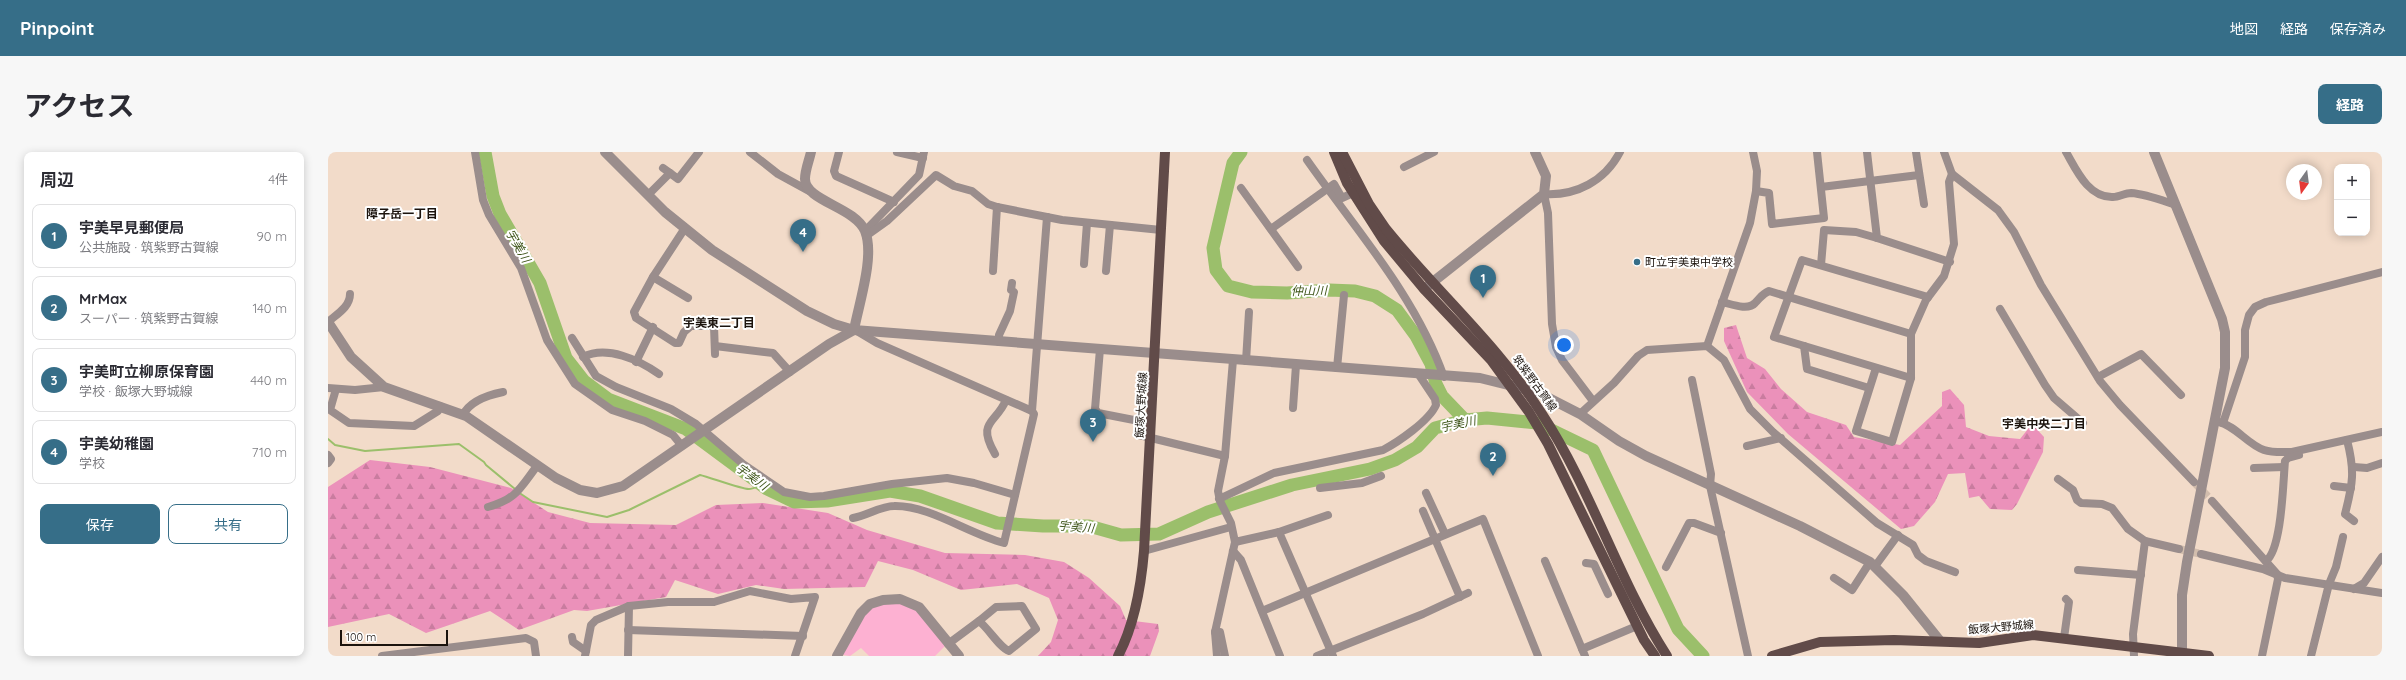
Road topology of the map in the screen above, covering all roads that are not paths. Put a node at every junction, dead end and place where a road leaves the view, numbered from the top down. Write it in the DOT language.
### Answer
graph roads {
  1 [pos="475,152"];
  2 [pos="605,152"];
  3 [pos="698,152"];
  4 [pos="750,152"];
  5 [pos="811,152"];
  6 [pos="839,152"];
  7 [pos="897,152"];
  8 [pos="1165,152"];
  9 [pos="1334,152"];
  10 [pos="1342,152"];
  11 [pos="1434,152"];
  12 [pos="1535,152"];
  13 [pos="1620,152"];
  14 [pos="1753,152"];
  15 [pos="1817,152"];
  16 [pos="1867,152"];
  17 [pos="1916,152"];
  18 [pos="1944,152"];
  19 [pos="2066,152"];
  20 [pos="2154,152"];
  21 [pos="924,155"];
  22 [pos="1308,160"];
  23 [pos="1404,167"];
  24 [pos="1952,174"];
  25 [pos="1919,175"];
  26 [pos="1870,181"];
  27 [pos="1821,187"];
  28 [pos="1240,188"];
  29 [pos="1327,188"];
  30 [pos="810,191"];
  31 [pos="1756,191"];
  32 [pos="1353,193"];
  33 [pos="1544,194"];
  34 [pos="648,195"];
  35 [pos="894,202"];
  36 [pos="1924,204"];
  37 [pos="2176,205"];
  38 [pos="997,207"];
  39 [pos="1047,217"];
  40 [pos="1087,223"];
  41 [pos="1110,225"];
  42 [pos="685,228"];
  43 [pos="1162,230"];
  44 [pos="1270,230"];
  45 [pos="865,233"];
  46 [pos="1877,238"];
  47 [pos="1950,262"];
  48 [pos="1084,264"];
  49 [pos="1821,265"];
  50 [pos="1298,267"];
  51 [pos="993,271"];
  52 [pos="1106,271"];
  53 [pos="2382,272"];
  54 [pos="653,278"];
  55 [pos="1012,283"];
  56 [pos="1429,286"];
  57 [pos="350,294"];
  58 [pos="1344,295"];
  59 [pos="1787,296"];
  60 [pos="1928,297"];
  61 [pos="688,298"];
  62 [pos="1722,302"];
  63 [pos="2000,309"];
  64 [pos="1249,312"];
  65 [pos="328,322"];
  66 [pos="653,327"];
  67 [pos="854,330"];
  68 [pos="1911,334"];
  69 [pos="572,338"];
  70 [pos="999,342"];
  71 [pos="1038,345"];
  72 [pos="1708,346"];
  73 [pos="1804,346"];
  74 [pos="1100,349"];
  75 [pos="1156,353"];
  76 [pos="583,358"];
  77 [pos="1233,360"];
  78 [pos="1246,361"];
  79 [pos="636,362"];
  80 [pos="1296,365"];
  81 [pos="1337,368"];
  82 [pos="1876,368"];
  83 [pos="790,372"];
  84 [pos="659,374"];
  85 [pos="1421,375"];
  86 [pos="1444,377"];
  87 [pos="2098,377"];
  88 [pos="1911,378"];
  89 [pos="1692,380"];
  90 [pos="384,387"];
  91 [pos="1512,387"];
  92 [pos="332,388"];
  93 [pos="1869,388"];
  94 [pos="1526,390"];
  95 [pos="503,392"];
  96 [pos="2181,396"];
  97 [pos="1006,400"];
  98 [pos="1593,401"];
  99 [pos="440,406"];
  100 [pos="1293,408"];
  101 [pos="1032,411"];
  102 [pos="330,413"];
  103 [pos="1580,414"];
  104 [pos="463,415"];
  105 [pos="2219,422"];
  106 [pos="2083,423"];
  107 [pos="704,431"];
  108 [pos="2382,432"];
  109 [pos="1152,438"];
  110 [pos="1781,438"];
  111 [pos="2347,440"];
  112 [pos="684,445"];
  113 [pos="1747,446"];
  114 [pos="2314,448"];
  115 [pos="995,454"];
  116 [pos="328,455"];
  117 [pos="1224,456"];
  118 [pos="328,463"];
  119 [pos="2382,463"];
  120 [pos="537,466"];
  121 [pos="2354,466"];
  122 [pos="2284,467"];
  123 [pos="2254,468"];
  124 [pos="1381,476"];
  125 [pos="2058,479"];
  126 [pos="2194,482"];
  127 [pos="1710,486"];
  128 [pos="2334,486"];
  129 [pos="1320,488"];
  130 [pos="2351,488"];
  131 [pos="1426,493"];
  132 [pos="1015,495"];
  133 [pos="1220,500"];
  134 [pos="2212,501"];
  135 [pos="488,507"];
  136 [pos="1423,511"];
  137 [pos="1328,515"];
  138 [pos="853,518"];
  139 [pos="2354,521"];
  140 [pos="1231,525"];
  141 [pos="1279,532"];
  142 [pos="1721,533"];
  143 [pos="1445,534"];
  144 [pos="1898,535"];
  145 [pos="2343,537"];
  146 [pos="1435,538"];
  147 [pos="2145,541"];
  148 [pos="1235,542"];
  149 [pos="1144,548"];
  150 [pos="2179,549"];
  151 [pos="1233,551"];
  152 [pos="2201,554"];
  153 [pos="2382,557"];
  154 [pos="1545,561"];
  155 [pos="2266,561"];
  156 [pos="1586,563"];
  157 [pos="1873,563"];
  158 [pos="1666,567"];
  159 [pos="2078,570"];
  160 [pos="1955,572"];
  161 [pos="2277,574"];
  162 [pos="2141,575"];
  163 [pos="1834,578"];
  164 [pos="2329,584"];
  165 [pos="1618,585"];
  166 [pos="2354,589"];
  167 [pos="1306,593"];
  168 [pos="2382,593"];
  169 [pos="2066,599"];
  170 [pos="629,606"];
  171 [pos="1262,611"];
  172 [pos="979,621"];
  173 [pos="1637,626"];
  174 [pos="628,630"];
  175 [pos="1215,632"];
  176 [pos="803,636"];
  177 [pos="572,637"];
  178 [pos="2064,638"];
  179 [pos="1940,641"];
  180 [pos="948,644"];
  181 [pos="2134,651"];
  182 [pos="448,652"];
  183 [pos="1332,653"];
  184 [pos="1583,653"];
  185 [pos="586,654"];
  186 [pos="2182,654"];
  187 [pos="382,656"];
  188 [pos="536,656"];
  189 [pos="628,656"];
  190 [pos="795,656"];
  191 [pos="837,656"];
  192 [pos="959,656"];
  193 [pos="1118,656"];
  194 [pos="1216,656"];
  195 [pos="1224,656"];
  196 [pos="1280,656"];
  197 [pos="1316,656"];
  198 [pos="1538,656"];
  199 [pos="1654,656"];
  200 [pos="1667,656"];
  201 [pos="1748,656"];
  202 [pos="1772,656"];
  203 [pos="2209,656"];
  204 [pos="2262,656"];
  205 [pos="2311,656"];
  1 -- 112 [label="street"];
  2 -- 34 [label="street"];
  3 -- 34 [label="street"];
  4 -- 30 [label="street"];
  5 -- 30 [label="street"];
  6 -- 35 [label="street"];
  7 -- 21 [label="street"];
  8 -- 43 [label="main road, 飯塚大野城線"];
  9 -- 32 [label="main road, 筑紫野古賀線"];
  10 -- 56 [label="main road, 筑紫野古賀線"];
  11 -- 23 [label="street"];
  12 -- 33 [label="street"];
  13 -- 33 [label="street"];
  14 -- 31 [label="street"];
  15 -- 27 [label="street"];
  16 -- 26 [label="street"];
  17 -- 25 [label="street"];
  18 -- 24 [label="street"];
  19 -- 37 [label="street"];
  20 -- 37 [label="street"];
  21 -- 35 [label="street"];
  22 -- 29 [label="street"];
  24 -- 47 [label="street"];
  24 -- 87 [label="street"];
  25 -- 26 [label="street"];
  25 -- 36 [label="street"];
  26 -- 27 [label="street"];
  26 -- 46 [label="street"];
  27 -- 31 [label="street"];
  28 -- 44 [label="street"];
  29 -- 32 [label="street"];
  29 -- 44 [label="street"];
  29 -- 86 [label="street"];
  30 -- 45 [label="street"];
  31 -- 62 [label="street"];
  32 -- 56 [label="main road, 筑紫野古賀線"];
  33 -- 56 [label="street"];
  33 -- 98 [label="street"];
  34 -- 42 [label="street"];
  35 -- 45 [label="street"];
  37 -- 105 [label="street"];
  38 -- 39 [label="street"];
  38 -- 45 [label="street"];
  38 -- 51 [label="street"];
  39 -- 40 [label="street"];
  39 -- 71 [label="street"];
  40 -- 41 [label="street"];
  40 -- 48 [label="street"];
  41 -- 43 [label="street"];
  41 -- 52 [label="street"];
  42 -- 54 [label="street"];
  42 -- 67 [label="street"];
  43 -- 75 [label="main road, 飯塚大野城線"];
  44 -- 50 [label="street"];
  45 -- 67 [label="street"];
  46 -- 47 [label="street"];
  46 -- 49 [label="street"];
  47 -- 60 [label="street"];
  49 -- 59 [label="street"];
  49 -- 60 [label="street"];
  53 -- 105 [label="street"];
  54 -- 61 [label="street"];
  54 -- 66 [label="street"];
  55 -- 70 [label="street"];
  56 -- 91 [label="main road, 筑紫野古賀線"];
  56 -- 94 [label="main road, 筑紫野古賀線"];
  57 -- 65 [label="street"];
  58 -- 81 [label="street"];
  59 -- 62 [label="street"];
  59 -- 68 [label="street"];
  59 -- 73 [label="street"];
  60 -- 68 [label="street"];
  62 -- 72 [label="street"];
  63 -- 106 [label="street"];
  64 -- 78 [label="street"];
  65 -- 90 [label="street"];
  66 -- 79 [label="street"];
  66 -- 83 [label="street"];
  67 -- 70 [label="street"];
  67 -- 83 [label="street"];
  67 -- 97 [label="street"];
  68 -- 88 [label="street"];
  69 -- 76 [label="street"];
  70 -- 71 [label="street"];
  71 -- 74 [label="street"];
  71 -- 101 [label="street"];
  72 -- 98 [label="street"];
  72 -- 110 [label="street"];
  73 -- 82 [label="street"];
  73 -- 93 [label="street"];
  74 -- 75 [label="street"];
  74 -- 109 [label="street"];
  75 -- 77 [label="street"];
  75 -- 109 [label="main road, 飯塚大野城線"];
  76 -- 79 [label="street"];
  76 -- 107 [label="street"];
  77 -- 78 [label="street"];
  77 -- 117 [label="street"];
  78 -- 80 [label="street"];
  79 -- 84 [label="street"];
  80 -- 81 [label="street"];
  80 -- 100 [label="street"];
  81 -- 85 [label="street"];
  82 -- 88 [label="street"];
  82 -- 93 [label="street"];
  83 -- 107 [label="street"];
  85 -- 86 [label="street"];
  85 -- 133 [label="street"];
  86 -- 91 [label="street"];
  87 -- 96 [label="street"];
  87 -- 126 [label="street"];
  88 -- 93 [label="street"];
  89 -- 127 [label="street"];
  90 -- 92 [label="street"];
  90 -- 99 [label="street"];
  91 -- 94 [label="street"];
  91 -- 165 [label="main road, 筑紫野古賀線"];
  92 -- 102 [label="street"];
  94 -- 103 [label="street"];
  94 -- 200 [label="main road, 筑紫野古賀線"];
  95 -- 104 [label="street"];
  97 -- 101 [label="street"];
  97 -- 115 [label="street"];
  98 -- 103 [label="street"];
  99 -- 102 [label="street"];
  99 -- 104 [label="street"];
  101 -- 132 [label="street"];
  103 -- 127 [label="street"];
  104 -- 120 [label="street"];
  105 -- 114 [label="street"];
  105 -- 186 [label="street"];
  107 -- 112 [label="street"];
  107 -- 132 [label="street"];
  108 -- 111 [label="street"];
  109 -- 117 [label="street"];
  109 -- 149 [label="main road, 飯塚大野城線"];
  110 -- 113 [label="street"];
  110 -- 144 [label="street"];
  111 -- 114 [label="street"];
  111 -- 121 [label="street"];
  112 -- 120 [label="street"];
  114 -- 122 [label="street"];
  116 -- 118 [label="street"];
  117 -- 133 [label="street"];
  119 -- 121 [label="street"];
  120 -- 135 [label="street"];
  121 -- 130 [label="street"];
  122 -- 123 [label="street"];
  122 -- 155 [label="street"];
  124 -- 129 [label="street"];
  125 -- 147 [label="street"];
  127 -- 142 [label="street"];
  127 -- 157 [label="street"];
  128 -- 130 [label="street"];
  130 -- 139 [label="street"];
  131 -- 143 [label="street"];
  132 -- 138 [label="street"];
  133 -- 140 [label="street"];
  134 -- 155 [label="street"];
  136 -- 146 [label="street"];
  137 -- 141 [label="street"];
  140 -- 148 [label="street"];
  140 -- 149 [label="street"];
  141 -- 148 [label="street"];
  141 -- 167 [label="street"];
  142 -- 158 [label="street"];
  142 -- 201 [label="street"];
  143 -- 146 [label="street"];
  143 -- 198 [label="street"];
  144 -- 157 [label="street"];
  144 -- 160 [label="street"];
  145 -- 164 [label="street"];
  146 -- 167 [label="street"];
  146 -- 183 [label="street"];
  147 -- 150 [label="street"];
  147 -- 162 [label="street"];
  148 -- 151 [label="street"];
  149 -- 193 [label="main road, 飯塚大野城線"];
  151 -- 171 [label="street"];
  151 -- 175 [label="street"];
  152 -- 161 [label="street"];
  153 -- 166 [label="street"];
  154 -- 184 [label="street"];
  155 -- 161 [label="street"];
  156 -- 165 [label="street"];
  157 -- 163 [label="street"];
  157 -- 179 [label="street"];
  159 -- 162 [label="street"];
  161 -- 164 [label="street"];
  161 -- 204 [label="street"];
  162 -- 181 [label="street"];
  164 -- 166 [label="street"];
  164 -- 205 [label="street"];
  165 -- 173 [label="main road, 筑紫野古賀線"];
  166 -- 168 [label="street"];
  167 -- 171 [label="street"];
  167 -- 183 [label="street"];
  169 -- 178 [label="street"];
  170 -- 174 [label="street"];
  170 -- 176 [label="street"];
  170 -- 185 [label="street"];
  171 -- 196 [label="street"];
  172 -- 172 [label="street"];
  172 -- 180 [label="street"];
  173 -- 184 [label="street"];
  173 -- 199 [label="main road, 筑紫野古賀線"];
  174 -- 176 [label="street"];
  174 -- 189 [label="street"];
  175 -- 194 [label="street"];
  175 -- 195 [label="street"];
  176 -- 190 [label="street"];
  177 -- 185 [label="street"];
  178 -- 179 [label="main road, 飯塚大野城線"];
  178 -- 181 [label="main road, 飯塚大野城線"];
  179 -- 202 [label="main road, 飯塚大野城線"];
  180 -- 191 [label="street"];
  180 -- 192 [label="street"];
  181 -- 186 [label="main road, 飯塚大野城線"];
  182 -- 187 [label="street"];
  182 -- 188 [label="street"];
  183 -- 197 [label="street"];
  186 -- 203 [label="main road, 飯塚大野城線"];
}
